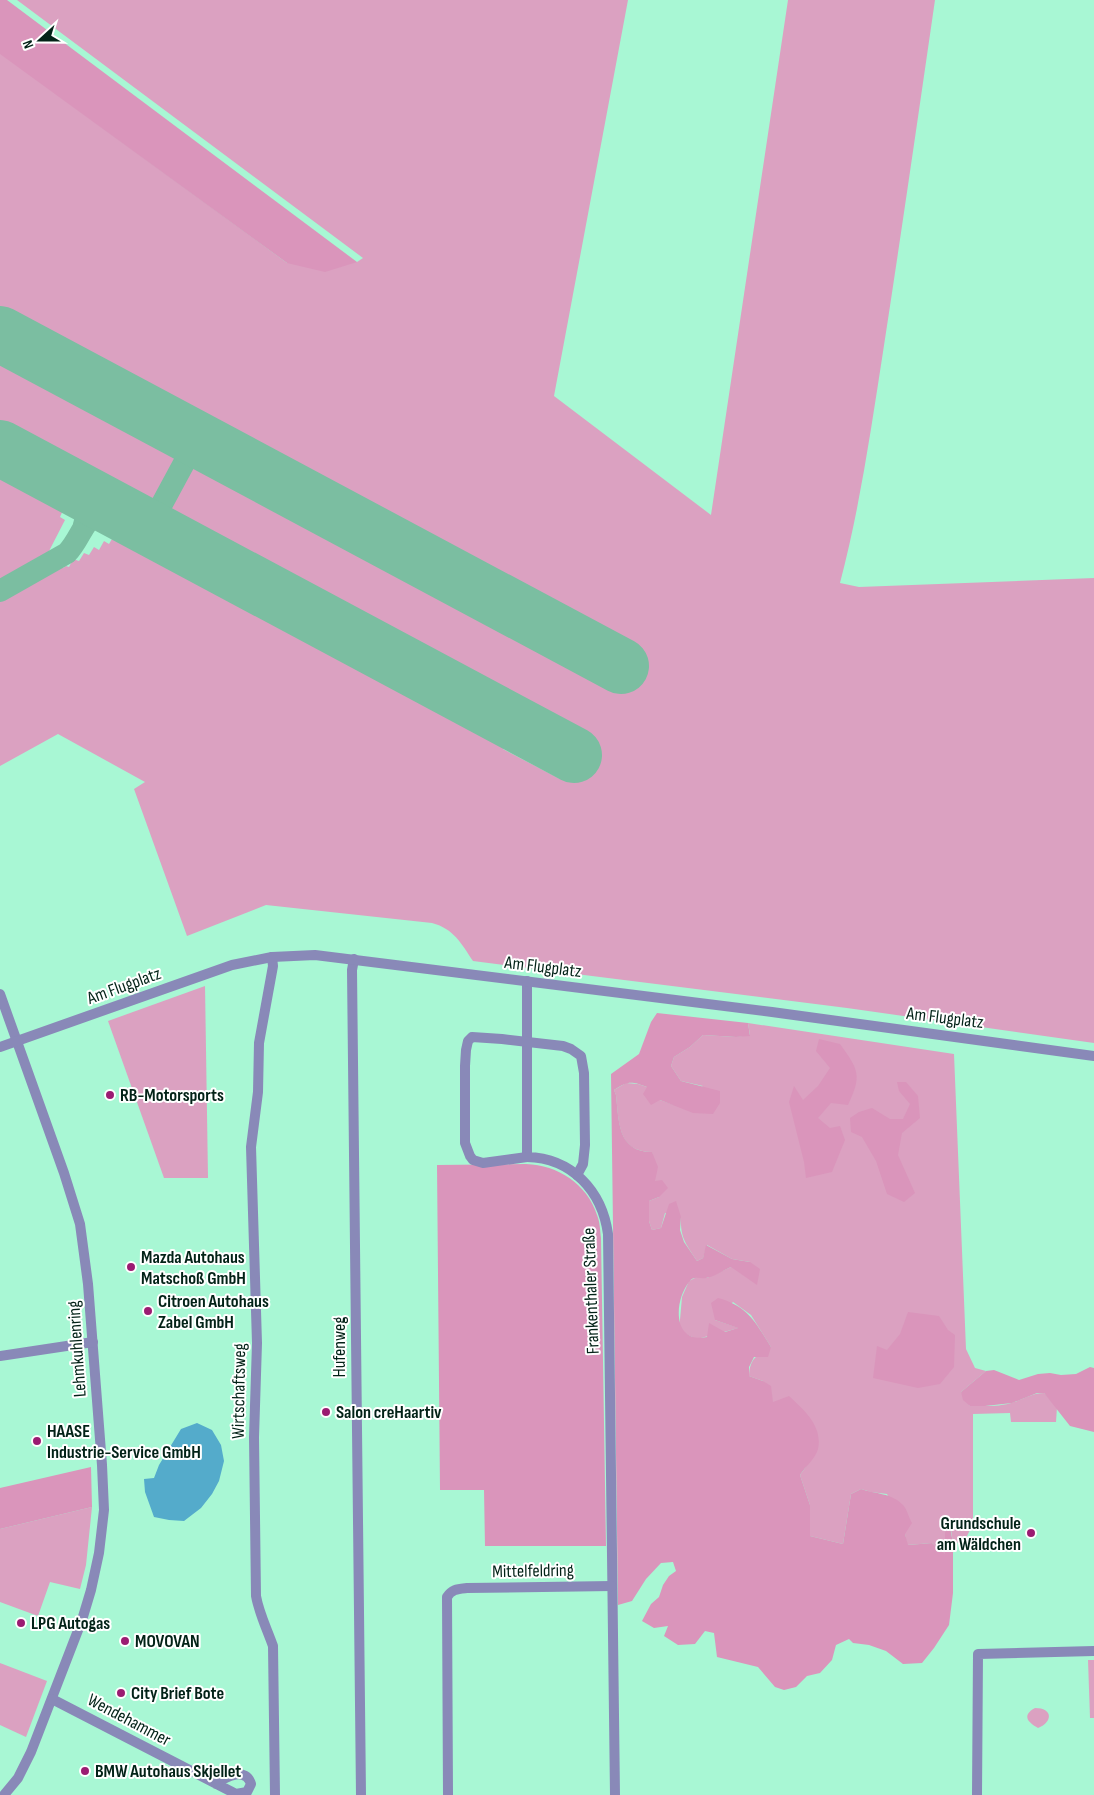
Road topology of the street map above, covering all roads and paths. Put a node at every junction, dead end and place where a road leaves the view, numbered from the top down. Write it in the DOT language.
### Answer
graph roads {
  1 [pos="272,956"];
  2 [pos="354,959"];
  3 [pos="526,981"];
  4 [pos="0,994"];
  5 [pos="17,1041"];
  6 [pos="526,1042"];
  7 [pos="0,1047"];
  8 [pos="1094,1056"];
  9 [pos="526,1156"];
  10 [pos="578,1175"];
  11 [pos="93,1342"];
  12 [pos="0,1356"];
  13 [pos="612,1586"];
  14 [pos="1094,1651"];
  15 [pos="52,1699"];
  16 [pos="216,1784"];
  17 [pos="4,1795"];
  18 [pos="275,1795"];
  19 [pos="361,1795"];
  20 [pos="448,1795"];
  21 [pos="615,1795"];
  22 [pos="978,1795"];
  1 -- 2 [label="street, Am Flugplatz"];
  1 -- 5 [label="street, Am Flugplatz"];
  1 -- 18 [label="street, Wirtschaftsweg"];
  2 -- 3 [label="street, Am Flugplatz"];
  2 -- 19 [label="street, Hufenweg"];
  3 -- 6 [label="street"];
  3 -- 8 [label="street, Am Flugplatz"];
  4 -- 5 [label="street, Lehmkuhlenring"];
  5 -- 7 [label="street, Am Flugplatz"];
  5 -- 11 [label="street, Lehmkuhlenring"];
  6 -- 9 [label="street"];
  6 -- 9 [label="street, Frankenthaler Straße"];
  6 -- 10 [label="street"];
  9 -- 10 [label="street, Frankenthaler Straße"];
  10 -- 13 [label="street, Frankenthaler Straße"];
  11 -- 12 [label="street"];
  11 -- 15 [label="street, Lehmkuhlenring"];
  13 -- 20 [label="street, Mittelfeldring"];
  13 -- 21 [label="street"];
  14 -- 22 [label="street"];
  15 -- 16 [label="street, Wendehammer"];
  15 -- 17 [label="street, Lehmkuhlenring"];
}
